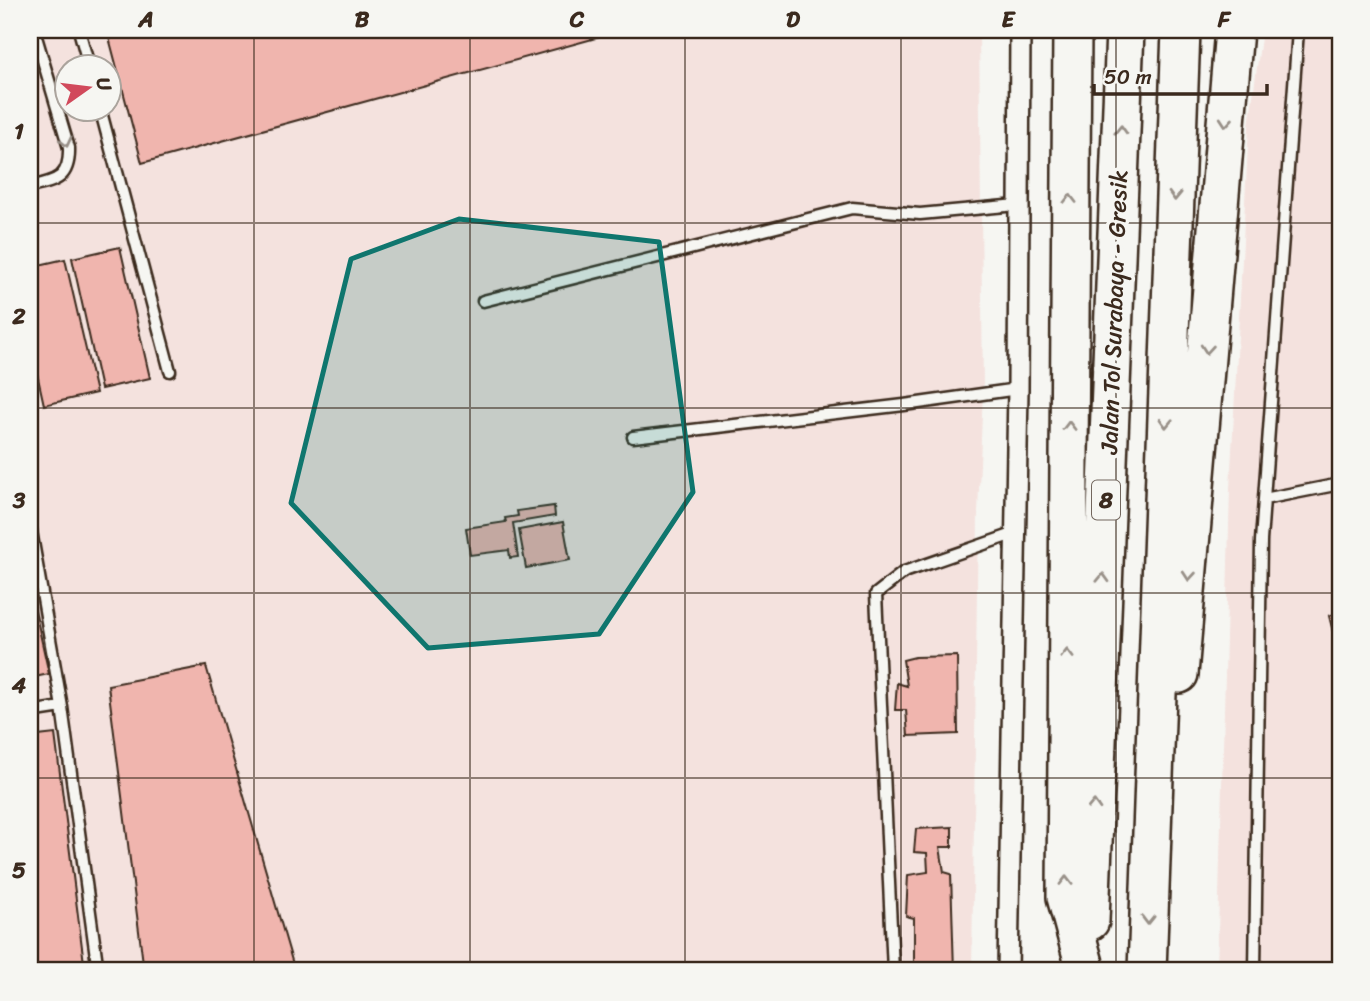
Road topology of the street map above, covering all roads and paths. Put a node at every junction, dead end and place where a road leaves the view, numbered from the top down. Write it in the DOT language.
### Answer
graph roads {
  1 [pos="34,30"];
  2 [pos="79,30"];
  3 [pos="1020,30"];
  4 [pos="1125,30"];
  5 [pos="1181,30"];
  6 [pos="1234,30"];
  7 [pos="1298,30"];
  8 [pos="1071,33"];
  9 [pos="85,52"];
  10 [pos="104,122"];
  11 [pos="30,187"];
  12 [pos="1017,205"];
  13 [pos="483,301"];
  14 [pos="170,371"];
  15 [pos="1018,389"];
  16 [pos="633,438"];
  17 [pos="1340,484"];
  18 [pos="1264,499"];
  19 [pos="30,525"];
  20 [pos="1016,533"];
  21 [pos="62,707"];
  22 [pos="30,712"];
  23 [pos="1150,870"];
  24 [pos="98,971"];
  25 [pos="893,971"];
  26 [pos="1008,971"];
  27 [pos="1087,971"];
  28 [pos="1147,971"];
  29 [pos="1255,971"];
  1 -- 11 [label="lane, one-way"];
  2 -- 9 [label="lane"];
  3 -- 12 [label="street"];
  27 -- 4 [label="highway, Jalan Tol Surabaya - Gresik / 8, one-way"];
  5 -- 23 [label="highway, one-way"];
  6 -- 23 [label="highway, one-way"];
  7 -- 18 [label="lane"];
  27 -- 8 [label="highway, one-way"];
  10 -- 14 [label="lane"];
  12 -- 13 [label="lane"];
  12 -- 15 [label="street"];
  15 -- 16 [label="lane"];
  15 -- 20 [label="street"];
  17 -- 18 [label="lane"];
  18 -- 29 [label="lane"];
  19 -- 21 [label="lane"];
  20 -- 25 [label="lane"];
  20 -- 26 [label="street"];
  21 -- 22 [label="lane"];
  21 -- 24 [label="lane"];
  23 -- 28 [label="highway, one-way"];
}
